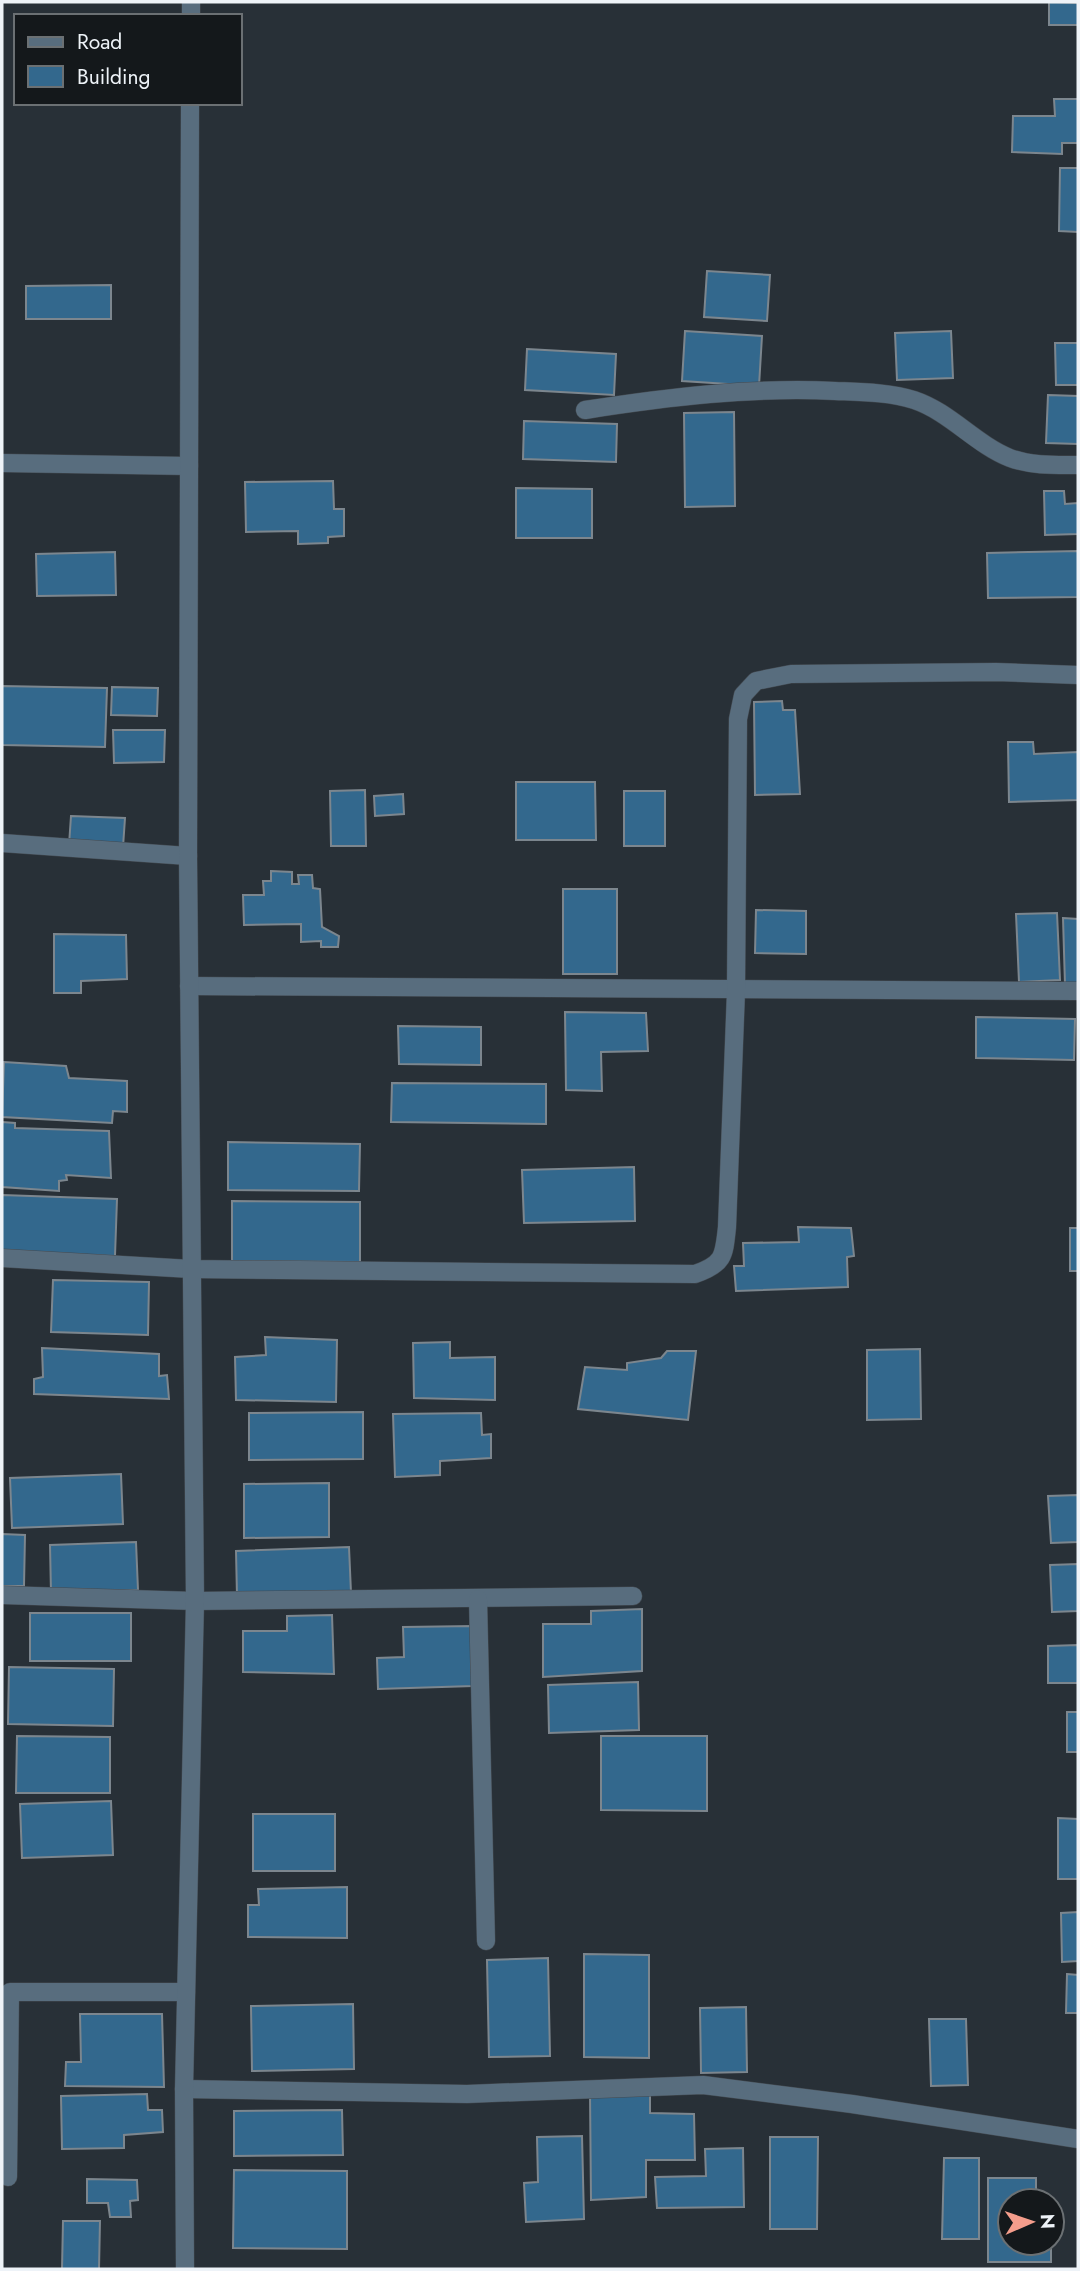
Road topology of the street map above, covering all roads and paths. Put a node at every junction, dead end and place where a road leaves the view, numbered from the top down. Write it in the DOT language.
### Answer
graph roads {
  1 [pos="190,105"];
  2 [pos="585,410"];
  3 [pos="2,463"];
  4 [pos="1078,465"];
  5 [pos="188,466"];
  6 [pos="1078,675"];
  7 [pos="2,843"];
  8 [pos="188,856"];
  9 [pos="189,986"];
  10 [pos="736,991"];
  11 [pos="1078,991"];
  12 [pos="2,1258"];
  13 [pos="191,1269"];
  14 [pos="2,1595"];
  15 [pos="633,1596"];
  16 [pos="478,1599"];
  17 [pos="195,1601"];
  18 [pos="486,1941"];
  19 [pos="186,1992"];
  20 [pos="184,2089"];
  21 [pos="1078,2139"];
  22 [pos="8,2177"];
  23 [pos="185,2269"];
  1 -- 5 [label="street"];
  2 -- 4 [label="street"];
  3 -- 5 [label="street"];
  5 -- 8 [label="street"];
  6 -- 10 [label="street"];
  7 -- 8 [label="street"];
  8 -- 9 [label="street"];
  9 -- 10 [label="street"];
  9 -- 13 [label="street"];
  10 -- 11 [label="street"];
  10 -- 13 [label="street"];
  12 -- 13 [label="street"];
  13 -- 17 [label="street"];
  14 -- 17 [label="street"];
  15 -- 16 [label="street"];
  16 -- 17 [label="street"];
  16 -- 18 [label="street"];
  17 -- 19 [label="street"];
  19 -- 20 [label="street"];
  19 -- 22 [label="street"];
  20 -- 21 [label="street"];
  20 -- 23 [label="street"];
}
